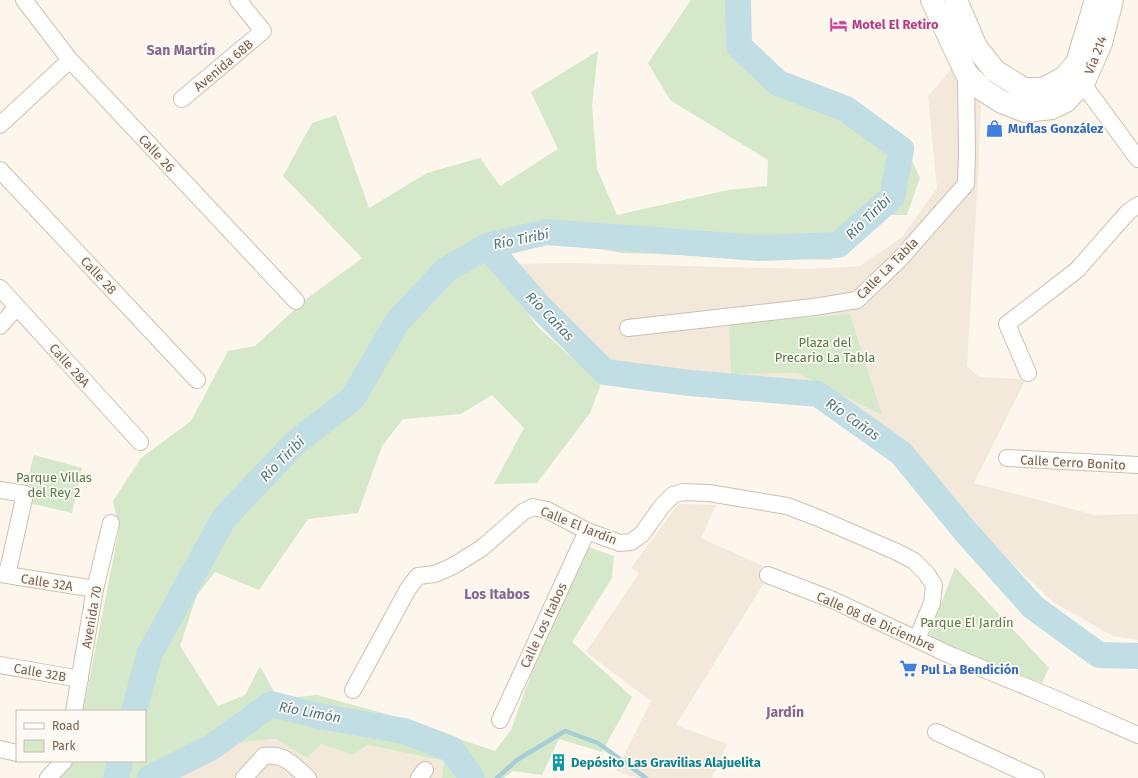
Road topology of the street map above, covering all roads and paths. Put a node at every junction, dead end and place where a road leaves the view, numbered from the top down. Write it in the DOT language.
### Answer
graph roads {
  1 [pos="24,0"];
  2 [pos="238,0"];
  3 [pos="932,0"];
  4 [pos="956,0"];
  5 [pos="1096,0"];
  6 [pos="1112,0"];
  7 [pos="70,60"];
  8 [pos="966,73"];
  9 [pos="1083,84"];
  10 [pos="182,99"];
  11 [pos="0,125"];
  12 [pos="1138,160"];
  13 [pos="0,170"];
  14 [pos="1138,205"];
  15 [pos="0,288"];
  16 [pos="296,301"];
  17 [pos="17,307"];
  18 [pos="0,326"];
  19 [pos="628,328"];
  20 [pos="1028,373"];
  21 [pos="197,380"];
  22 [pos="140,442"];
  23 [pos="1008,458"];
  24 [pos="1138,465"];
  25 [pos="0,490"];
  26 [pos="111,523"];
  27 [pos="587,531"];
  28 [pos="3,574"];
  29 [pos="768,575"];
  30 [pos="95,589"];
  31 [pos="917,639"];
  32 [pos="0,665"];
  33 [pos="80,679"];
  34 [pos="354,690"];
  35 [pos="74,710"];
  36 [pos="500,720"];
  37 [pos="936,732"];
  38 [pos="1138,735"];
  39 [pos="0,749"];
  40 [pos="16,753"];
  41 [pos="60,762"];
  42 [pos="48,778"];
  43 [pos="244,778"];
  44 [pos="308,778"];
  45 [pos="1036,778"];
  1 -- 7 [label="street, Calle 26"];
  2 -- 10 [label="street, Avenida 68B"];
  3 -- 8 [label="main road, Vía 214"];
  4 -- 5 [label="main road, Vía 214"];
  6 -- 9 [label="main road, Vía 214"];
  7 -- 11 [label="street"];
  7 -- 16 [label="street, Calle 26"];
  8 -- 9 [label="main road, Vía 214"];
  8 -- 19 [label="street, Calle La Tabla"];
  9 -- 12 [label="street"];
  13 -- 21 [label="street, Calle 28"];
  14 -- 20 [label="street"];
  15 -- 17 [label="street, Calle 28A"];
  17 -- 18 [label="street"];
  17 -- 22 [label="street, Calle 28A"];
  23 -- 24 [label="street, Calle Cerro Bonito"];
  25 -- 28 [label="street"];
  26 -- 30 [label="street, Avenida 70"];
  27 -- 31 [label="street, Calle El Jardín"];
  27 -- 34 [label="street, Calle El Jardín"];
  27 -- 36 [label="street, Calle Los Itabos"];
  28 -- 30 [label="street, Calle 32A"];
  29 -- 31 [label="street, Calle 08 de Diciembre"];
  30 -- 33 [label="street, Avenida 70"];
  31 -- 38 [label="street, Calle 08 de Diciembre"];
  32 -- 33 [label="street, Calle 32B"];
  33 -- 35 [label="street, Avenida 70"];
  37 -- 45 [label="street"];
  39 -- 40 [label="street"];
  41 -- 42 [label="street"];
  43 -- 44 [label="street"];
}
